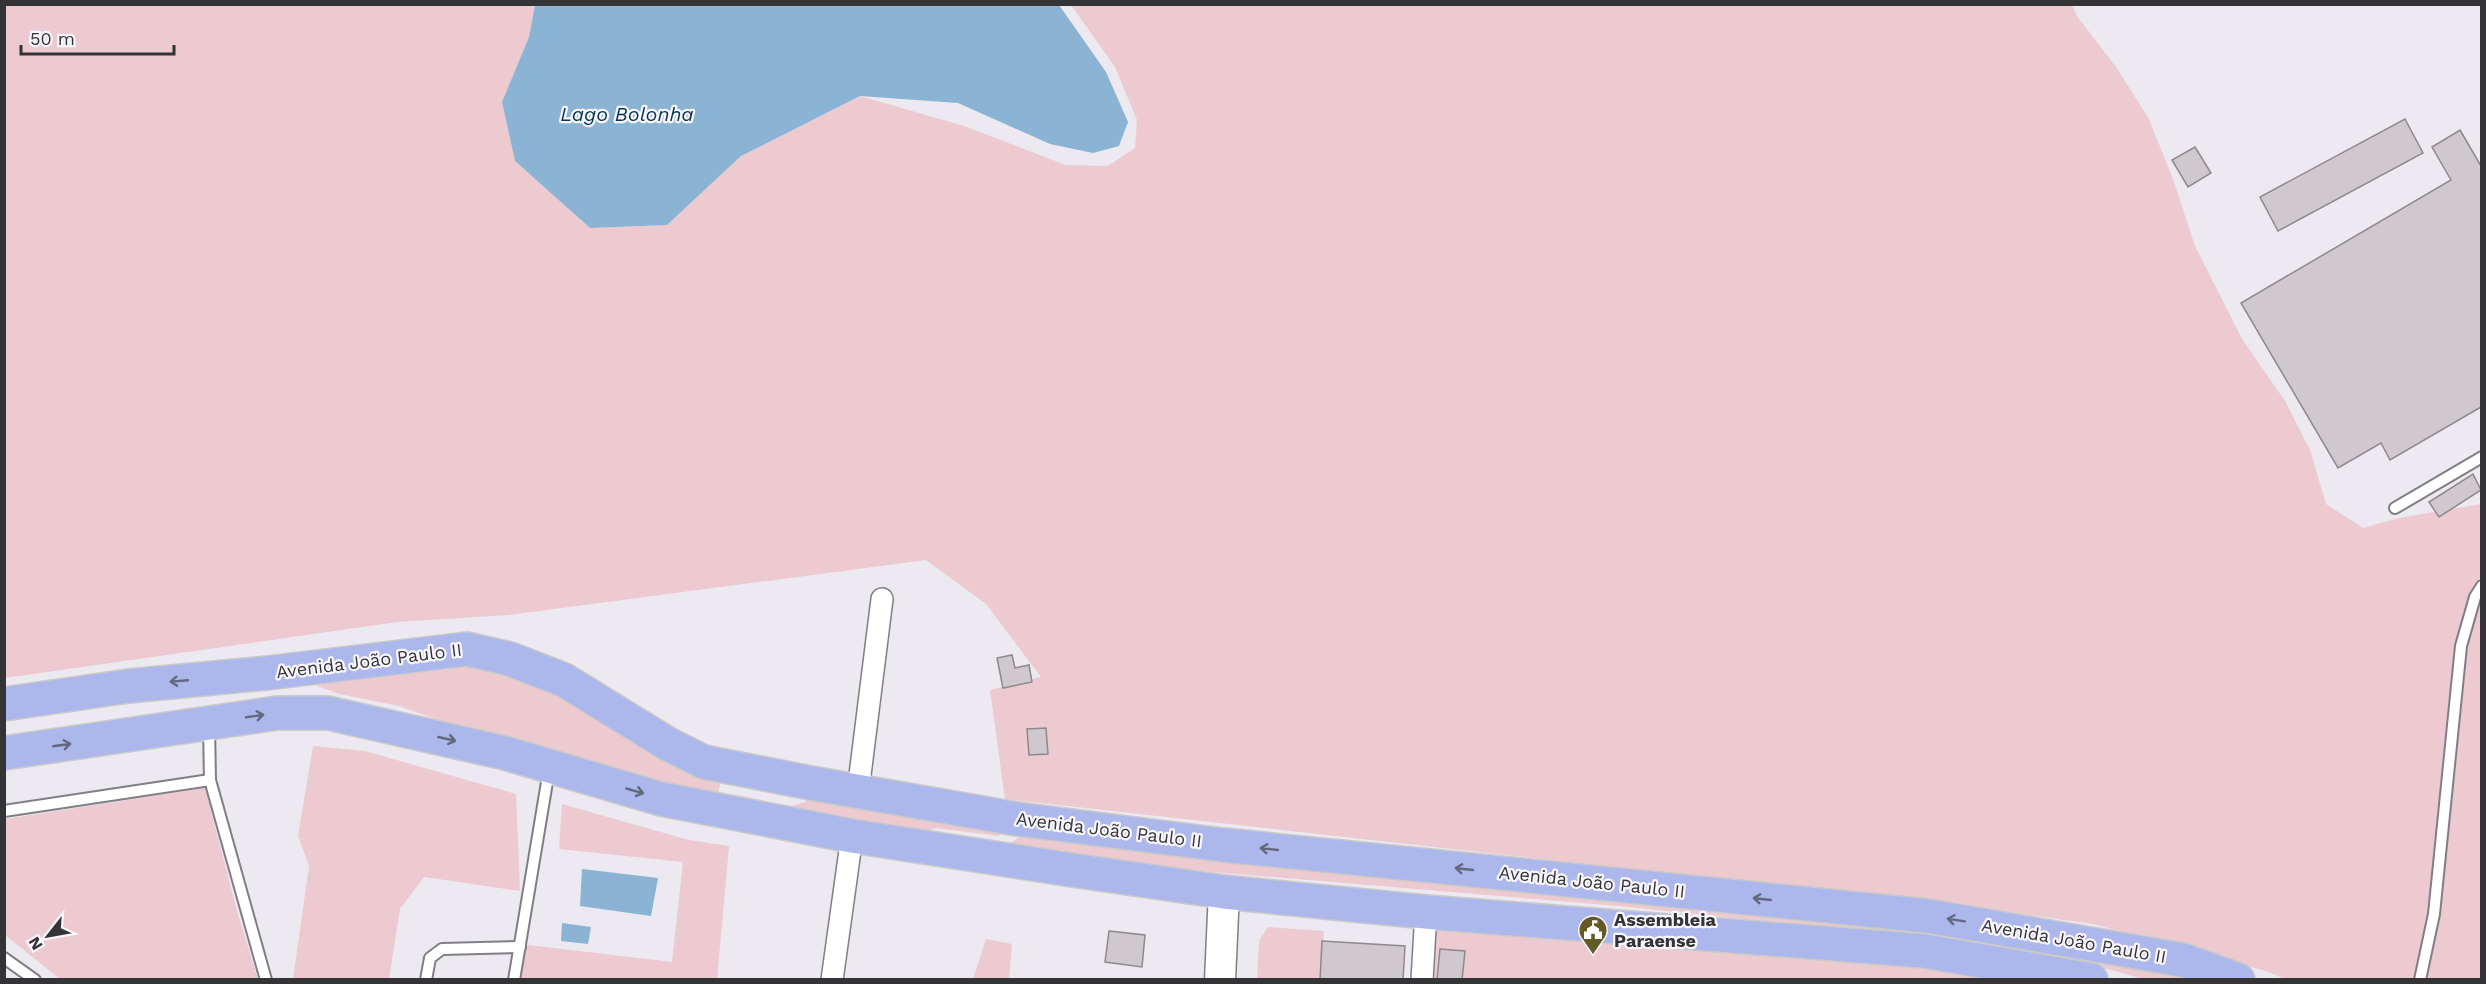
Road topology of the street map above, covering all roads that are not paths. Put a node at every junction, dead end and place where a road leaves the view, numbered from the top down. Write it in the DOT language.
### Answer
graph roads {
  1 [pos="2481,457"];
  2 [pos="2395,508"];
  3 [pos="2481,586"];
  4 [pos="882,598"];
  5 [pos="4,704"];
  6 [pos="208,723"];
  7 [pos="4,753"];
  8 [pos="550,766"];
  9 [pos="210,780"];
  10 [pos="816,784"];
  11 [pos="858,791"];
  12 [pos="4,811"];
  13 [pos="728,812"];
  14 [pos="1017,819"];
  15 [pos="852,836"];
  16 [pos="929,847"];
  17 [pos="1224,892"];
  18 [pos="1426,912"];
  19 [pos="520,947"];
  20 [pos="4,958"];
  21 [pos="35,980"];
  22 [pos="267,980"];
  23 [pos="426,980"];
  24 [pos="514,980"];
  25 [pos="832,980"];
  26 [pos="1220,980"];
  27 [pos="1422,980"];
  28 [pos="2091,980"];
  29 [pos="2238,980"];
  30 [pos="2420,980"];
  1 -- 2 [label="lane"];
  3 -- 30 [label="lane"];
  4 -- 11 [label="street"];
  10 -- 5 [label="main road, Avenida João Paulo II, one-way"];
  7 -- 6 [label="main road, Avenida João Paulo II, one-way"];
  6 -- 8 [label="main road, Avenida João Paulo II, one-way"];
  6 -- 9 [label="lane"];
  8 -- 13 [label="main road, Avenida João Paulo II, one-way"];
  8 -- 19 [label="lane"];
  9 -- 12 [label="lane"];
  9 -- 22 [label="lane"];
  10 -- 11 [label="main road, Avenida João Paulo II"];
  10 -- 13 [label="main road"];
  11 -- 14 [label="main road, Avenida João Paulo II"];
  13 -- 15 [label="main road, Avenida João Paulo II"];
  14 -- 16 [label="main road"];
  29 -- 14 [label="main road, Avenida João Paulo II, one-way"];
  15 -- 16 [label="main road, Avenida João Paulo II"];
  15 -- 25 [label="street"];
  16 -- 17 [label="main road, Avenida João Paulo II"];
  17 -- 18 [label="main road, Avenida João Paulo II"];
  17 -- 26 [label="main road"];
  18 -- 27 [label="street"];
  18 -- 28 [label="main road, Avenida João Paulo II"];
  19 -- 23 [label="lane"];
  19 -- 24 [label="lane"];
  20 -- 21 [label="lane"];
}
